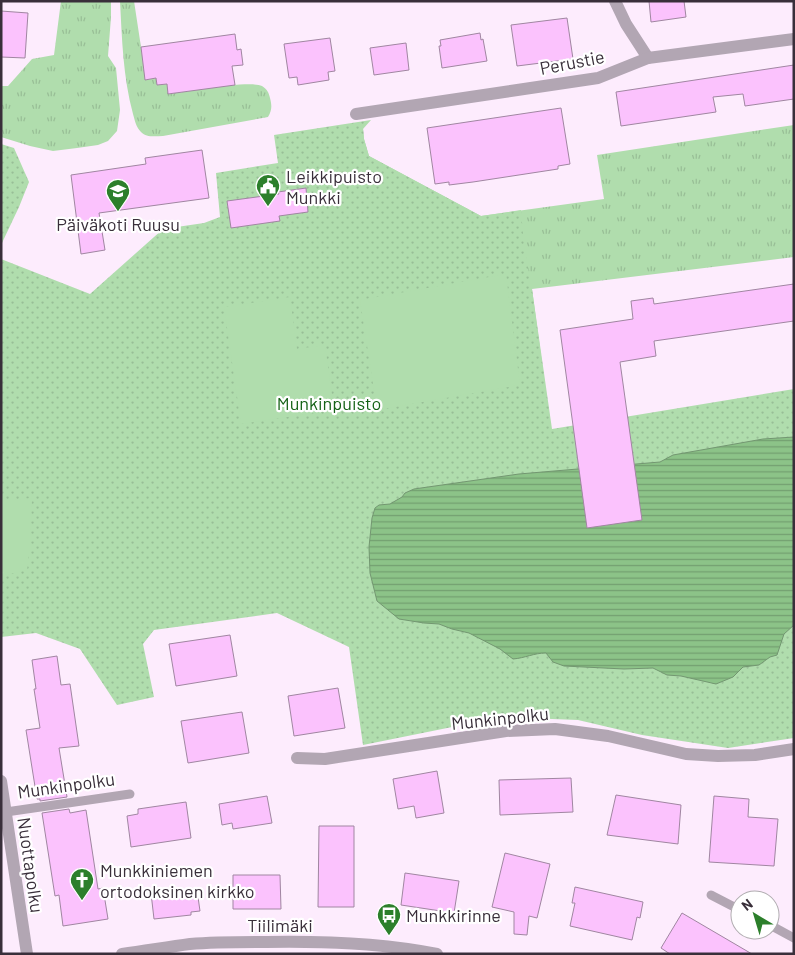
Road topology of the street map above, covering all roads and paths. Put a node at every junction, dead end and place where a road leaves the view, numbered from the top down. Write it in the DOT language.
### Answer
graph roads {
  1 [pos="615,1"];
  2 [pos="794,39"];
  3 [pos="648,58"];
  4 [pos="356,114"];
  5 [pos="794,749"];
  6 [pos="297,758"];
  7 [pos="1,781"];
  8 [pos="2,794"];
  9 [pos="130,794"];
  10 [pos="6,812"];
  11 [pos="711,895"];
  12 [pos="730,905"];
  13 [pos="780,930"];
  14 [pos="794,938"];
  15 [pos="27,954"];
  16 [pos="122,954"];
  17 [pos="437,954"];
  1 -- 3 [label="street"];
  2 -- 3 [label="street, Perustie"];
  3 -- 4 [label="street, Perustie"];
  5 -- 6 [label="street, Munkinpolku"];
  7 -- 8 [label="street, Nuottapolku"];
  8 -- 10 [label="street, Nuottapolku"];
  9 -- 10 [label="lane, Munkinpolku"];
  10 -- 15 [label="street, Nuottapolku"];
  11 -- 12 [label="lane"];
  13 -- 14 [label="lane"];
  16 -- 17 [label="street, Tiilimäki"];
}
